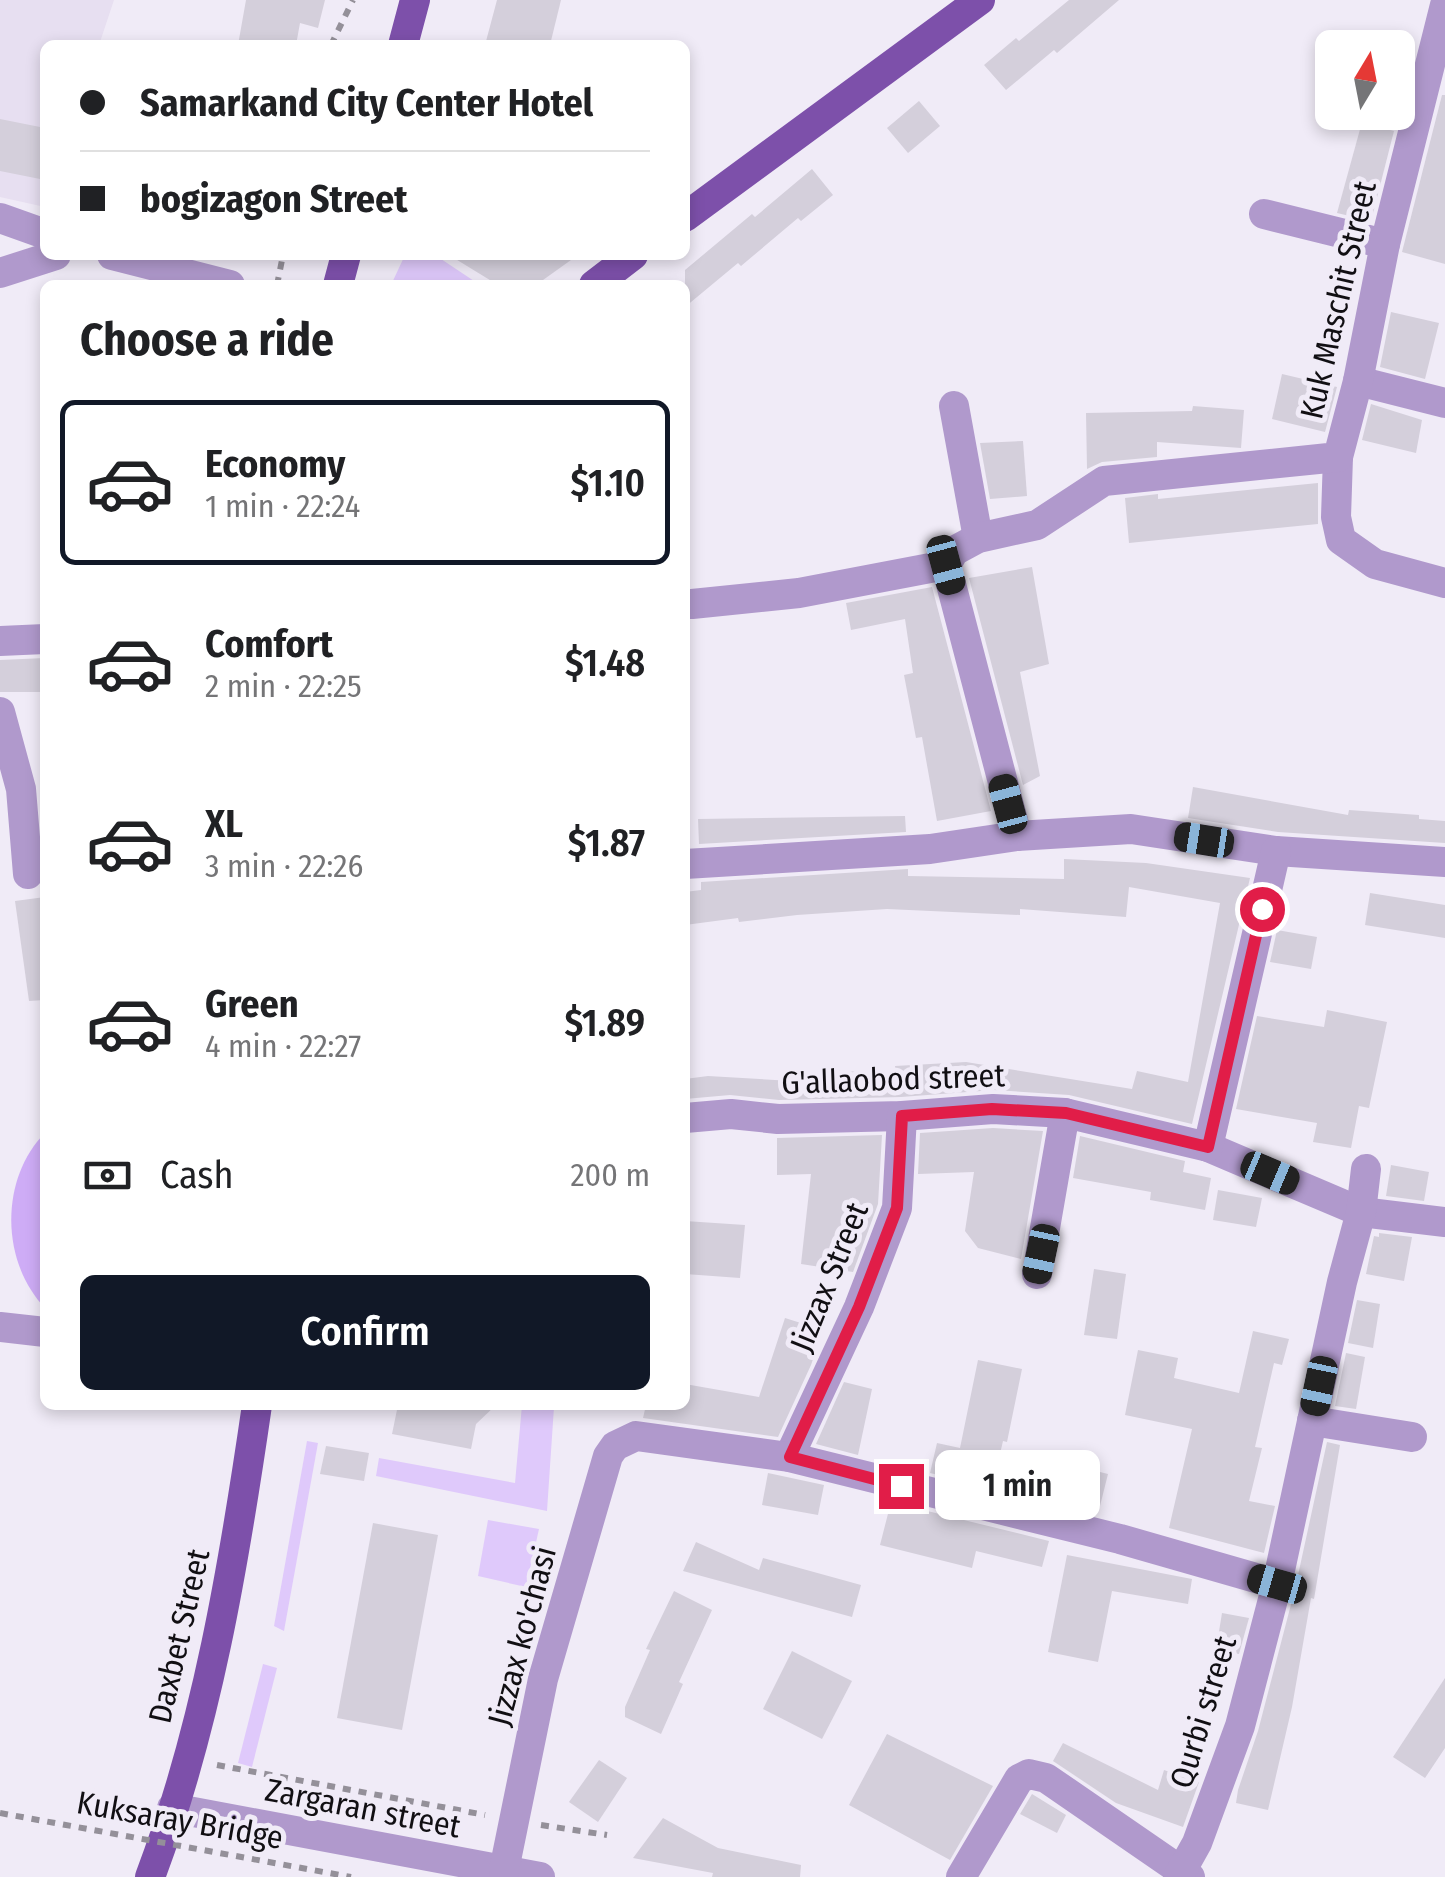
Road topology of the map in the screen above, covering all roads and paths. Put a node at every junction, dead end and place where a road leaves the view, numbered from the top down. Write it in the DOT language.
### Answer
graph roads {
  1 [pos="353,0"];
  2 [pos="416,0"];
  3 [pos="980,0"];
  4 [pos="1445,5"];
  5 [pos="333,40"];
  6 [pos="404,40"];
  7 [pos="690,213"];
  8 [pos="1264,214"];
  9 [pos="0,218"];
  10 [pos="40,232"];
  11 [pos="1385,244"];
  12 [pos="40,260"];
  13 [pos="132,260"];
  14 [pos="626,260"];
  15 [pos="0,273"];
  16 [pos="210,280"];
  17 [pos="600,280"];
  18 [pos="1358,381"];
  19 [pos="1445,403"];
  20 [pos="954,406"];
  21 [pos="1338,457"];
  22 [pos="978,538"];
  23 [pos="946,565"];
  24 [pos="1445,583"];
  25 [pos="692,604"];
  26 [pos="40,639"];
  27 [pos="0,640"];
  28 [pos="0,712"];
  29 [pos="1017,836"];
  30 [pos="1276,851"];
  31 [pos="1445,862"];
  32 [pos="690,864"];
  33 [pos="28,874"];
  34 [pos="1066,1113"];
  35 [pos="902,1116"];
  36 [pos="690,1118"];
  37 [pos="1208,1147"];
  38 [pos="1366,1169"];
  39 [pos="1362,1212"];
  40 [pos="1445,1222"];
  41 [pos="1037,1274"];
  42 [pos="0,1327"];
  43 [pos="40,1331"];
  44 [pos="256,1410"];
  45 [pos="1312,1421"];
  46 [pos="1412,1436"];
  47 [pos="790,1457"];
  48 [pos="1277,1584"];
  49 [pos="186,1759"];
  50 [pos="172,1808"];
  51 [pos="0,1813"];
  52 [pos="514,1821"];
  53 [pos="606,1835"];
  54 [pos="504,1870"];
  55 [pos="1183,1875"];
  56 [pos="150,1877"];
  57 [pos="351,1877"];
  58 [pos="540,1877"];
  59 [pos="961,1877"];
  1 -- 5 [label="path"];
  2 -- 6 [label="main road"];
  3 -- 7 [label="main road"];
  4 -- 11 [label="street, Kuk Maschit Street"];
  8 -- 11 [label="street"];
  9 -- 10 [label="street"];
  11 -- 18 [label="street, Kuk Maschit Street"];
  12 -- 15 [label="street"];
  13 -- 16 [label="street"];
  14 -- 17 [label="main road"];
  18 -- 19 [label="street"];
  18 -- 21 [label="street, Kuk Maschit Street"];
  20 -- 22 [label="street"];
  21 -- 22 [label="street, Kuk Maschit Street"];
  21 -- 24 [label="street"];
  22 -- 23 [label="street, Kuk Maschit Street"];
  23 -- 25 [label="street"];
  23 -- 29 [label="street"];
  26 -- 27 [label="street"];
  28 -- 33 [label="street"];
  29 -- 30 [label="street"];
  29 -- 32 [label="street"];
  30 -- 31 [label="street"];
  30 -- 37 [label="street"];
  34 -- 35 [label="street, G'allaobod street"];
  34 -- 37 [label="street, G'allaobod street"];
  34 -- 41 [label="street"];
  35 -- 36 [label="street, G'allaobod street"];
  35 -- 47 [label="street, Jizzax Street"];
  37 -- 39 [label="street, G'allaobod street"];
  38 -- 39 [label="street, Qurbi street"];
  39 -- 40 [label="street, G'allaobod street"];
  39 -- 45 [label="street, Qurbi street"];
  42 -- 43 [label="street"];
  44 -- 49 [label="main road, Daxbet Street"];
  45 -- 46 [label="street"];
  45 -- 48 [label="street, Qurbi street"];
  47 -- 48 [label="street"];
  47 -- 52 [label="street, Jizzax ko'chasi"];
  48 -- 55 [label="street, Qurbi street"];
  49 -- 50 [label="main road, Daxbet Street"];
  49 -- 52 [label="path"];
  50 -- 54 [label="street, Zargaran street"];
  50 -- 56 [label="main road, Daxbet Street"];
  51 -- 57 [label="path, Kuksaray Bridge, bridge"];
  52 -- 53 [label="path"];
  52 -- 54 [label="street, Jizzax ko'chasi"];
  54 -- 58 [label="street, Zargaran street"];
  55 -- 59 [label="street"];
}
